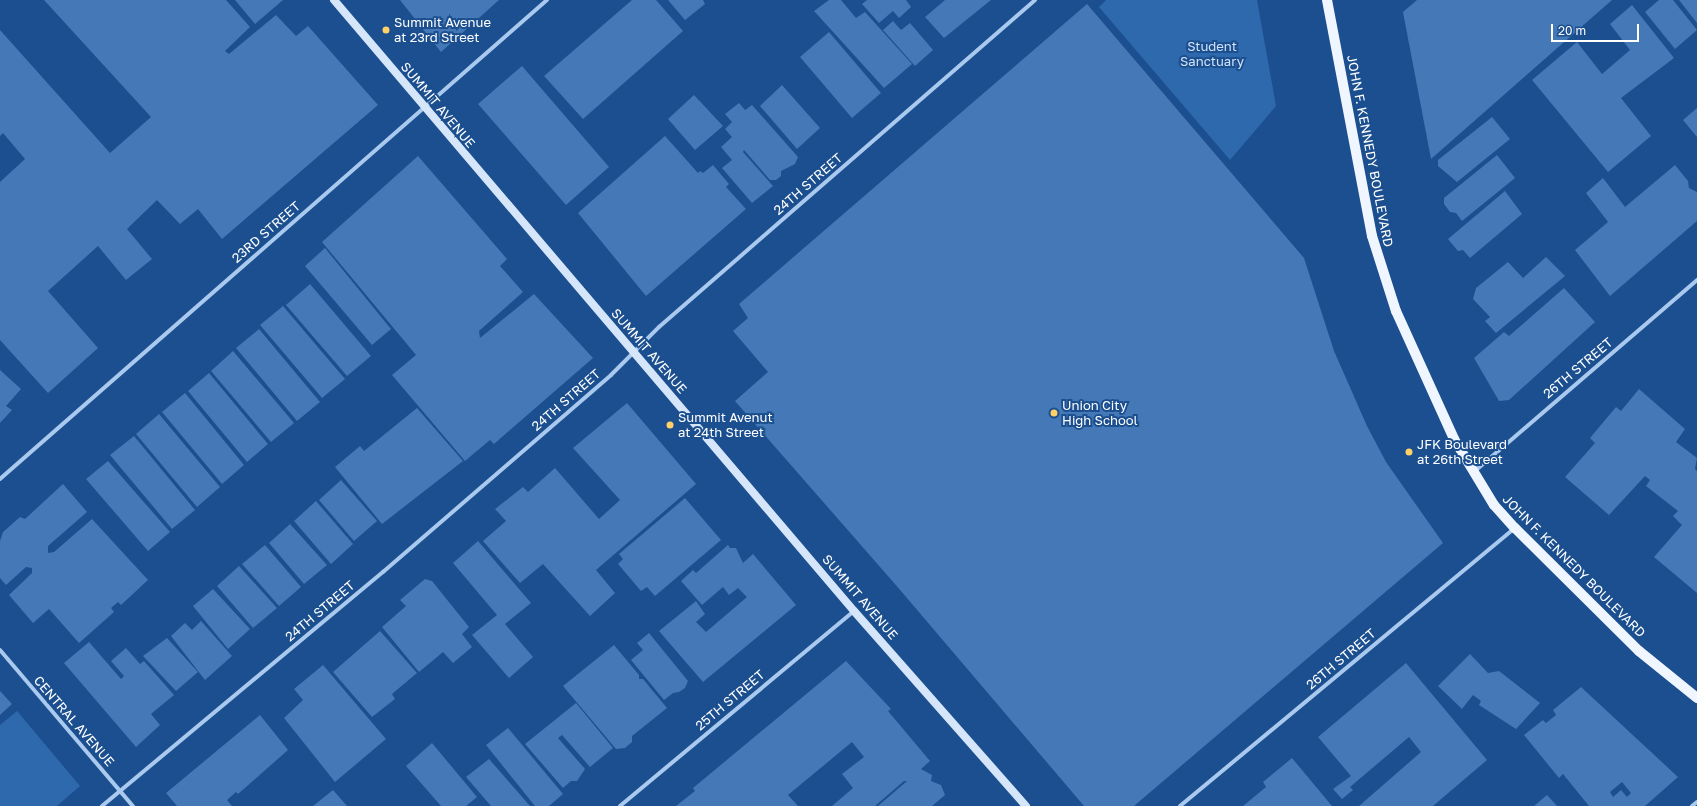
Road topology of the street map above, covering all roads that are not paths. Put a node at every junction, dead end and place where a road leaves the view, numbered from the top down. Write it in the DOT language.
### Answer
graph roads {
  1 [pos="334,0"];
  2 [pos="547,0"];
  3 [pos="1035,0"];
  4 [pos="1327,0"];
  5 [pos="423,107"];
  6 [pos="1697,280"];
  7 [pos="633,352"];
  8 [pos="1473,472"];
  9 [pos="0,480"];
  10 [pos="1514,528"];
  11 [pos="854,611"];
  12 [pos="0,650"];
  13 [pos="1697,698"];
  14 [pos="120,791"];
  15 [pos="1697,802"];
  16 [pos="102,806"];
  17 [pos="133,806"];
  18 [pos="620,806"];
  19 [pos="1026,806"];
  20 [pos="1180,806"];
  21 [pos="1692,806"];
  1 -- 5 [label="street, SUMMIT AVENUE"];
  2 -- 5 [label="street, 23RD STREET"];
  3 -- 7 [label="street, 24TH STREET"];
  4 -- 8 [label="main road, JOHN F. KENNEDY BOULEVARD"];
  5 -- 7 [label="street, SUMMIT AVENUE"];
  5 -- 9 [label="street, 23RD STREET"];
  6 -- 8 [label="street, 26TH STREET"];
  7 -- 11 [label="street, SUMMIT AVENUE"];
  7 -- 14 [label="street, 24TH STREET"];
  8 -- 10 [label="main road, JOHN F. KENNEDY BOULEVARD"];
  10 -- 13 [label="main road, JOHN F. KENNEDY BOULEVARD"];
  10 -- 20 [label="street, 26TH STREET"];
  11 -- 18 [label="street, 25TH STREET"];
  11 -- 19 [label="street, SUMMIT AVENUE"];
  12 -- 14 [label="street, CENTRAL AVENUE"];
  14 -- 16 [label="street, 24TH STREET"];
  14 -- 17 [label="street, CENTRAL AVENUE"];
  15 -- 21 [label="street"];
}
